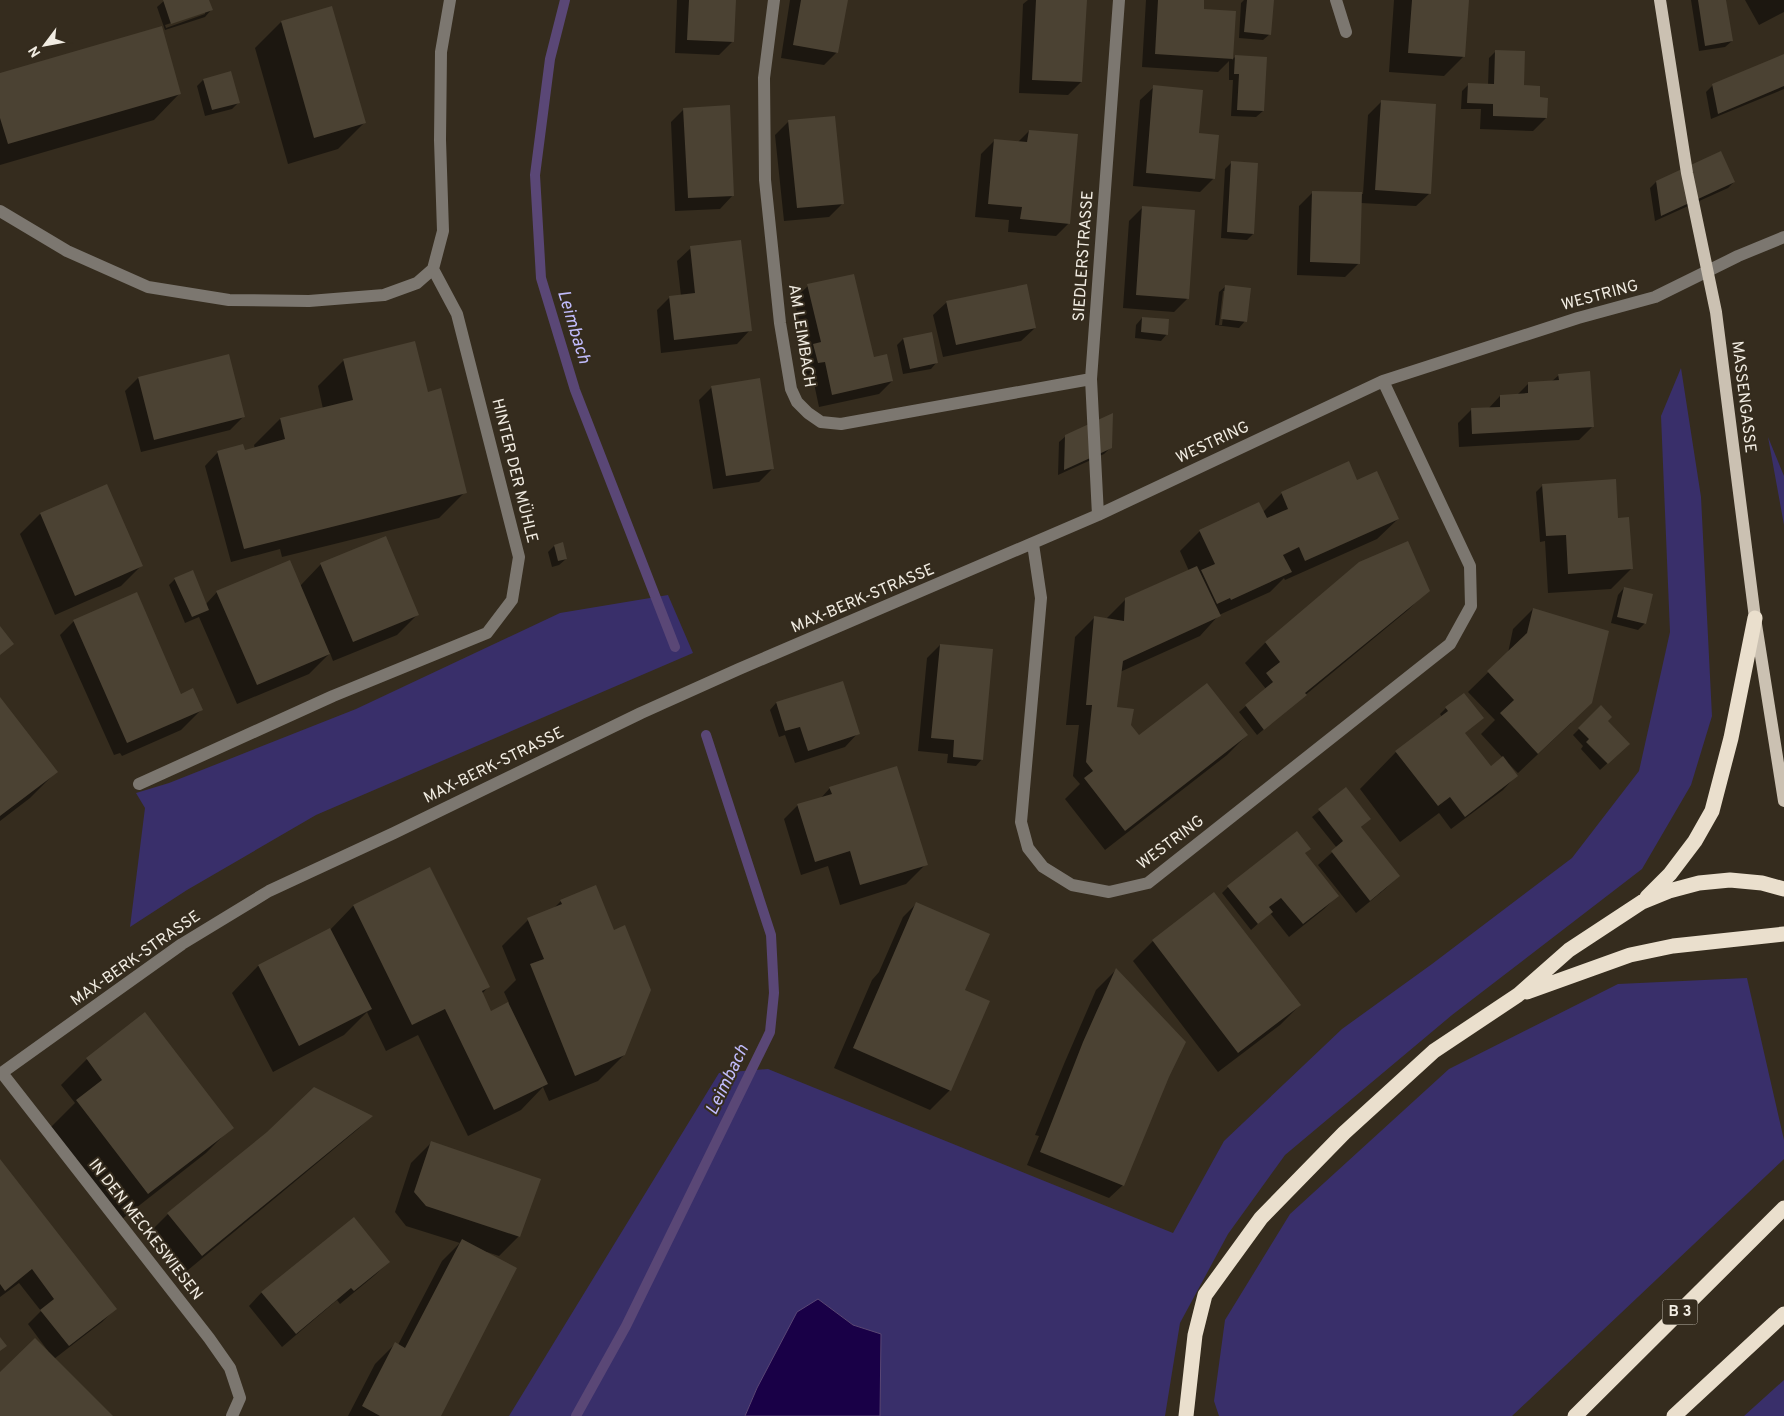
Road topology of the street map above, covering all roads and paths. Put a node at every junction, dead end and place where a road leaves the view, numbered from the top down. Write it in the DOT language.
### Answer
graph roads {
  1 [pos="450,0"];
  2 [pos="774,0"];
  3 [pos="1120,0"];
  4 [pos="1336,0"];
  5 [pos="1660,0"];
  6 [pos="1346,32"];
  7 [pos="0,211"];
  8 [pos="1784,237"];
  9 [pos="433,268"];
  10 [pos="1709,272"];
  11 [pos="1091,379"];
  12 [pos="1383,381"];
  13 [pos="1098,515"];
  14 [pos="1033,544"];
  15 [pos="1755,618"];
  16 [pos="140,784"];
  17 [pos="1784,801"];
  18 [pos="1784,889"];
  19 [pos="1642,902"];
  20 [pos="1784,934"];
  21 [pos="1518,995"];
  22 [pos="1,1073"];
  23 [pos="1784,1208"];
  24 [pos="1784,1314"];
  25 [pos="1189,1412"];
  26 [pos="232,1416"];
  27 [pos="1575,1416"];
  28 [pos="1674,1416"];
  1 -- 9 [label="street"];
  2 -- 11 [label="street, AM LEIMBACH"];
  3 -- 11 [label="street, SIEDLERSTRASSE"];
  4 -- 6 [label="street"];
  5 -- 10 [label="main road, MASSENGASSE"];
  7 -- 9 [label="street"];
  8 -- 10 [label="street, WESTRING"];
  9 -- 16 [label="street, HINTER DER MÜHLE"];
  10 -- 12 [label="street, WESTRING"];
  10 -- 15 [label="main road, MASSENGASSE"];
  11 -- 13 [label="street, SIEDLERSTRASSE"];
  12 -- 13 [label="street, WESTRING"];
  12 -- 14 [label="street, WESTRING"];
  13 -- 14 [label="street, WESTRING"];
  14 -- 22 [label="street, MAX-BERK-STRASSE"];
  15 -- 17 [label="main road, MASSENGASSE"];
  15 -- 19 [label="highway"];
  18 -- 19 [label="highway"];
  19 -- 21 [label="highway"];
  20 -- 21 [label="highway"];
  21 -- 25 [label="highway"];
  22 -- 26 [label="street, IN DEN MECKESWIESEN"];
  23 -- 27 [label="highway, B 3"];
  24 -- 28 [label="highway"];
}
